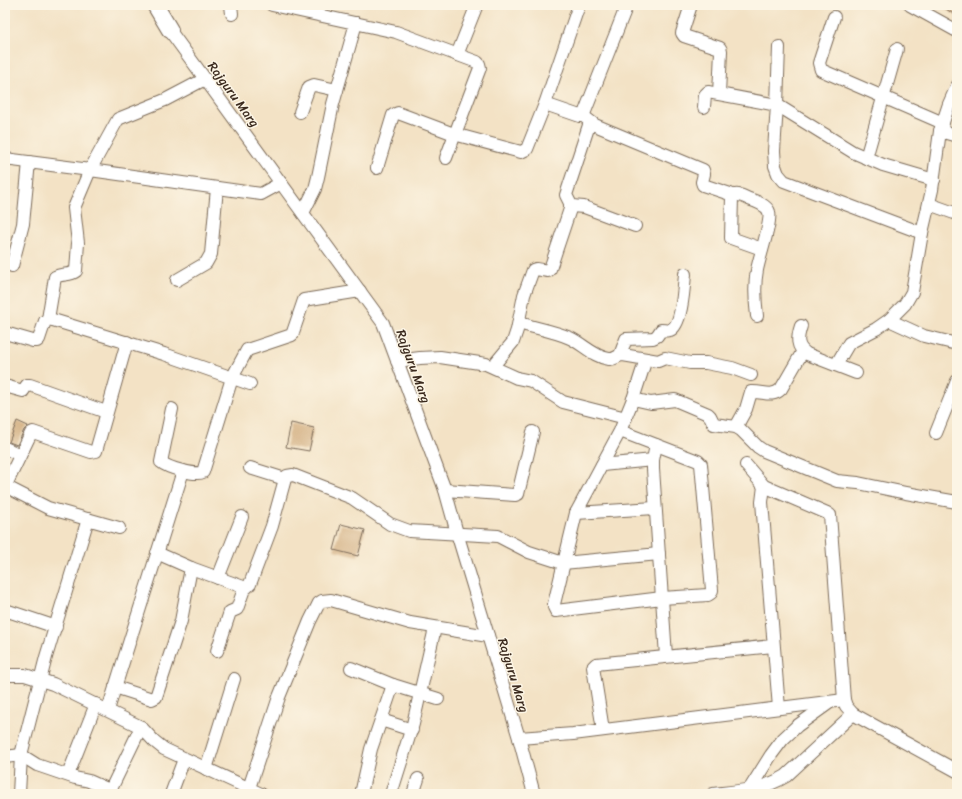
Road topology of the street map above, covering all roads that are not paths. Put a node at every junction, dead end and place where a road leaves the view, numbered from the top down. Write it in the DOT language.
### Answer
graph roads {
  1 [pos="154,5"];
  2 [pos="272,5"];
  3 [pos="580,5"];
  4 [pos="627,5"];
  5 [pos="691,5"];
  6 [pos="910,5"];
  7 [pos="476,7"];
  8 [pos="834,17"];
  9 [pos="356,23"];
  10 [pos="170,30"];
  11 [pos="957,31"];
  12 [pos="779,47"];
  13 [pos="897,49"];
  14 [pos="458,55"];
  15 [pos="205,79"];
  16 [pos="957,86"];
  17 [pos="337,90"];
  18 [pos="719,94"];
  19 [pos="883,98"];
  20 [pos="545,104"];
  21 [pos="777,105"];
  22 [pos="704,107"];
  23 [pos="300,112"];
  24 [pos="586,118"];
  25 [pos="941,127"];
  26 [pos="454,134"];
  27 [pos="957,136"];
  28 [pos="446,158"];
  29 [pos="866,158"];
  30 [pos="5,159"];
  31 [pos="29,162"];
  32 [pos="377,168"];
  33 [pos="90,170"];
  34 [pos="934,180"];
  35 [pos="281,183"];
  36 [pos="217,188"];
  37 [pos="732,196"];
  38 [pos="929,204"];
  39 [pos="570,206"];
  40 [pos="303,213"];
  41 [pos="957,214"];
  42 [pos="635,226"];
  43 [pos="922,233"];
  44 [pos="762,250"];
  45 [pos="12,266"];
  46 [pos="685,274"];
  47 [pos="177,280"];
  48 [pos="360,291"];
  49 [pos="757,316"];
  50 [pos="48,319"];
  51 [pos="889,320"];
  52 [pos="519,323"];
  53 [pos="801,326"];
  54 [pos="5,333"];
  55 [pos="127,342"];
  56 [pos="957,344"];
  57 [pos="803,351"];
  58 [pos="620,355"];
  59 [pos="646,359"];
  60 [pos="397,361"];
  61 [pos="836,365"];
  62 [pos="493,366"];
  63 [pos="856,373"];
  64 [pos="751,375"];
  65 [pos="232,378"];
  66 [pos="957,381"];
  67 [pos="250,384"];
  68 [pos="5,386"];
  69 [pos="633,399"];
  70 [pos="172,409"];
  71 [pos="106,412"];
  72 [pos="626,418"];
  73 [pos="736,427"];
  74 [pos="620,431"];
  75 [pos="533,432"];
  76 [pos="936,433"];
  77 [pos="656,445"];
  78 [pos="5,448"];
  79 [pos="20,455"];
  80 [pos="653,460"];
  81 [pos="602,465"];
  82 [pos="746,465"];
  83 [pos="250,468"];
  84 [pos="183,471"];
  85 [pos="285,479"];
  86 [pos="6,483"];
  87 [pos="764,486"];
  88 [pos="445,490"];
  89 [pos="957,502"];
  90 [pos="656,508"];
  91 [pos="576,513"];
  92 [pos="242,517"];
  93 [pos="88,519"];
  94 [pos="120,528"];
  95 [pos="456,533"];
  96 [pos="157,553"];
  97 [pos="658,554"];
  98 [pos="563,563"];
  99 [pos="191,568"];
  100 [pos="218,578"];
  101 [pos="244,589"];
  102 [pos="662,598"];
  103 [pos="5,610"];
  104 [pos="56,627"];
  105 [pos="435,628"];
  106 [pos="488,636"];
  107 [pos="773,646"];
  108 [pos="217,651"];
  109 [pos="666,656"];
  110 [pos="350,668"];
  111 [pos="5,675"];
  112 [pos="234,679"];
  113 [pos="41,680"];
  114 [pos="393,685"];
  115 [pos="115,687"];
  116 [pos="421,694"];
  117 [pos="438,699"];
  118 [pos="844,700"];
  119 [pos="830,702"];
  120 [pos="96,704"];
  121 [pos="779,708"];
  122 [pos="108,710"];
  123 [pos="852,714"];
  124 [pos="381,720"];
  125 [pos="141,727"];
  126 [pos="412,730"];
  127 [pos="603,730"];
  128 [pos="519,738"];
  129 [pos="21,754"];
  130 [pos="5,757"];
  131 [pos="184,759"];
  132 [pos="206,769"];
  133 [pos="957,771"];
  134 [pos="68,776"];
  135 [pos="418,779"];
  136 [pos="248,788"];
  137 [pos="104,791"];
  138 [pos="750,792"];
  139 [pos="19,794"];
  140 [pos="171,794"];
  141 [pos="261,794"];
  142 [pos="360,794"];
  143 [pos="391,794"];
  144 [pos="413,794"];
  145 [pos="534,794"];
  146 [pos="713,794"];
  1 -- 10 [label="main road"];
  2 -- 9 [label="street"];
  3 -- 20 [label="street"];
  4 -- 24 [label="street"];
  5 -- 18 [label="street"];
  6 -- 11 [label="street"];
  7 -- 14 [label="street"];
  8 -- 19 [label="street"];
  9 -- 14 [label="street"];
  9 -- 17 [label="street"];
  10 -- 15 [label="street, Rajguru Marg"];
  12 -- 21 [label="street"];
  13 -- 19 [label="street"];
  14 -- 26 [label="street"];
  15 -- 33 [label="street"];
  15 -- 35 [label="street, Rajguru Marg"];
  16 -- 25 [label="street"];
  17 -- 23 [label="street"];
  17 -- 40 [label="street"];
  18 -- 21 [label="street"];
  18 -- 22 [label="street"];
  19 -- 25 [label="street"];
  19 -- 29 [label="street"];
  20 -- 24 [label="street"];
  20 -- 26 [label="street"];
  21 -- 29 [label="street"];
  21 -- 43 [label="street"];
  24 -- 37 [label="street"];
  24 -- 39 [label="street"];
  25 -- 27 [label="street"];
  25 -- 34 [label="street"];
  26 -- 28 [label="street"];
  26 -- 32 [label="street"];
  29 -- 34 [label="street"];
  30 -- 31 [label="street"];
  31 -- 33 [label="street"];
  31 -- 45 [label="street"];
  33 -- 36 [label="street"];
  33 -- 50 [label="street"];
  34 -- 38 [label="street"];
  35 -- 36 [label="street"];
  35 -- 40 [label="street, Rajguru Marg"];
  36 -- 47 [label="street"];
  37 -- 44 [label="street"];
  37 -- 44 [label="street"];
  38 -- 41 [label="street"];
  38 -- 43 [label="street"];
  39 -- 42 [label="street"];
  39 -- 52 [label="street"];
  40 -- 48 [label="street, Rajguru Marg"];
  43 -- 51 [label="street"];
  44 -- 49 [label="street"];
  46 -- 58 [label="street"];
  48 -- 60 [label="street, Rajguru Marg"];
  48 -- 65 [label="street"];
  50 -- 54 [label="street"];
  50 -- 55 [label="street"];
  51 -- 56 [label="street"];
  51 -- 61 [label="street"];
  52 -- 58 [label="street"];
  52 -- 62 [label="street"];
  53 -- 57 [label="street"];
  55 -- 65 [label="street"];
  55 -- 71 [label="street"];
  57 -- 61 [label="street"];
  57 -- 73 [label="street"];
  58 -- 59 [label="street"];
  59 -- 64 [label="street"];
  59 -- 69 [label="street"];
  60 -- 62 [label="street"];
  60 -- 88 [label="street, Rajguru Marg"];
  61 -- 63 [label="street"];
  62 -- 72 [label="street"];
  65 -- 67 [label="street"];
  65 -- 84 [label="street"];
  66 -- 76 [label="street"];
  68 -- 71 [label="street"];
  69 -- 72 [label="street"];
  69 -- 73 [label="street"];
  70 -- 84 [label="street"];
  71 -- 79 [label="street"];
  72 -- 74 [label="street"];
  73 -- 89 [label="street"];
  74 -- 77 [label="street"];
  74 -- 81 [label="street"];
  75 -- 88 [label="street"];
  77 -- 80 [label="street"];
  77 -- 102 [label="street"];
  78 -- 79 [label="street"];
  79 -- 86 [label="street"];
  80 -- 81 [label="street"];
  80 -- 90 [label="street"];
  81 -- 91 [label="street"];
  82 -- 87 [label="street"];
  83 -- 85 [label="street"];
  84 -- 96 [label="street"];
  85 -- 95 [label="street"];
  85 -- 101 [label="street"];
  86 -- 93 [label="street"];
  87 -- 107 [label="street"];
  87 -- 118 [label="street"];
  88 -- 95 [label="street, Rajguru Marg"];
  90 -- 91 [label="street"];
  90 -- 97 [label="street"];
  91 -- 98 [label="street"];
  92 -- 100 [label="street"];
  93 -- 94 [label="street"];
  93 -- 104 [label="street"];
  95 -- 98 [label="street"];
  95 -- 106 [label="street, Rajguru Marg"];
  96 -- 99 [label="street"];
  96 -- 115 [label="street"];
  97 -- 98 [label="street"];
  97 -- 102 [label="street"];
  98 -- 102 [label="street"];
  99 -- 100 [label="street"];
  99 -- 115 [label="street"];
  100 -- 101 [label="street"];
  101 -- 108 [label="street"];
  102 -- 109 [label="street"];
  103 -- 104 [label="street"];
  104 -- 113 [label="street"];
  105 -- 106 [label="street"];
  105 -- 116 [label="street"];
  105 -- 136 [label="street"];
  106 -- 128 [label="street, Rajguru Marg"];
  107 -- 109 [label="street"];
  107 -- 121 [label="street"];
  109 -- 127 [label="street"];
  110 -- 114 [label="street"];
  111 -- 113 [label="street"];
  112 -- 132 [label="street"];
  113 -- 120 [label="street"];
  113 -- 129 [label="street"];
  114 -- 116 [label="street"];
  114 -- 124 [label="street"];
  115 -- 122 [label="street"];
  116 -- 117 [label="street"];
  116 -- 126 [label="street"];
  118 -- 119 [label="street"];
  118 -- 123 [label="street"];
  119 -- 121 [label="street"];
  119 -- 138 [label="street"];
  120 -- 122 [label="street"];
  120 -- 134 [label="street"];
  121 -- 127 [label="street"];
  122 -- 125 [label="street"];
  123 -- 133 [label="street"];
  123 -- 138 [label="street"];
  124 -- 126 [label="street"];
  124 -- 142 [label="street"];
  125 -- 131 [label="street"];
  125 -- 137 [label="street"];
  126 -- 143 [label="street"];
  127 -- 128 [label="street"];
  128 -- 145 [label="street, Rajguru Marg"];
  129 -- 130 [label="street"];
  129 -- 134 [label="street"];
  129 -- 139 [label="street"];
  131 -- 132 [label="street"];
  131 -- 140 [label="street"];
  132 -- 136 [label="street"];
  134 -- 137 [label="street"];
  135 -- 144 [label="street"];
  136 -- 141 [label="street"];
  138 -- 146 [label="street"];
}
